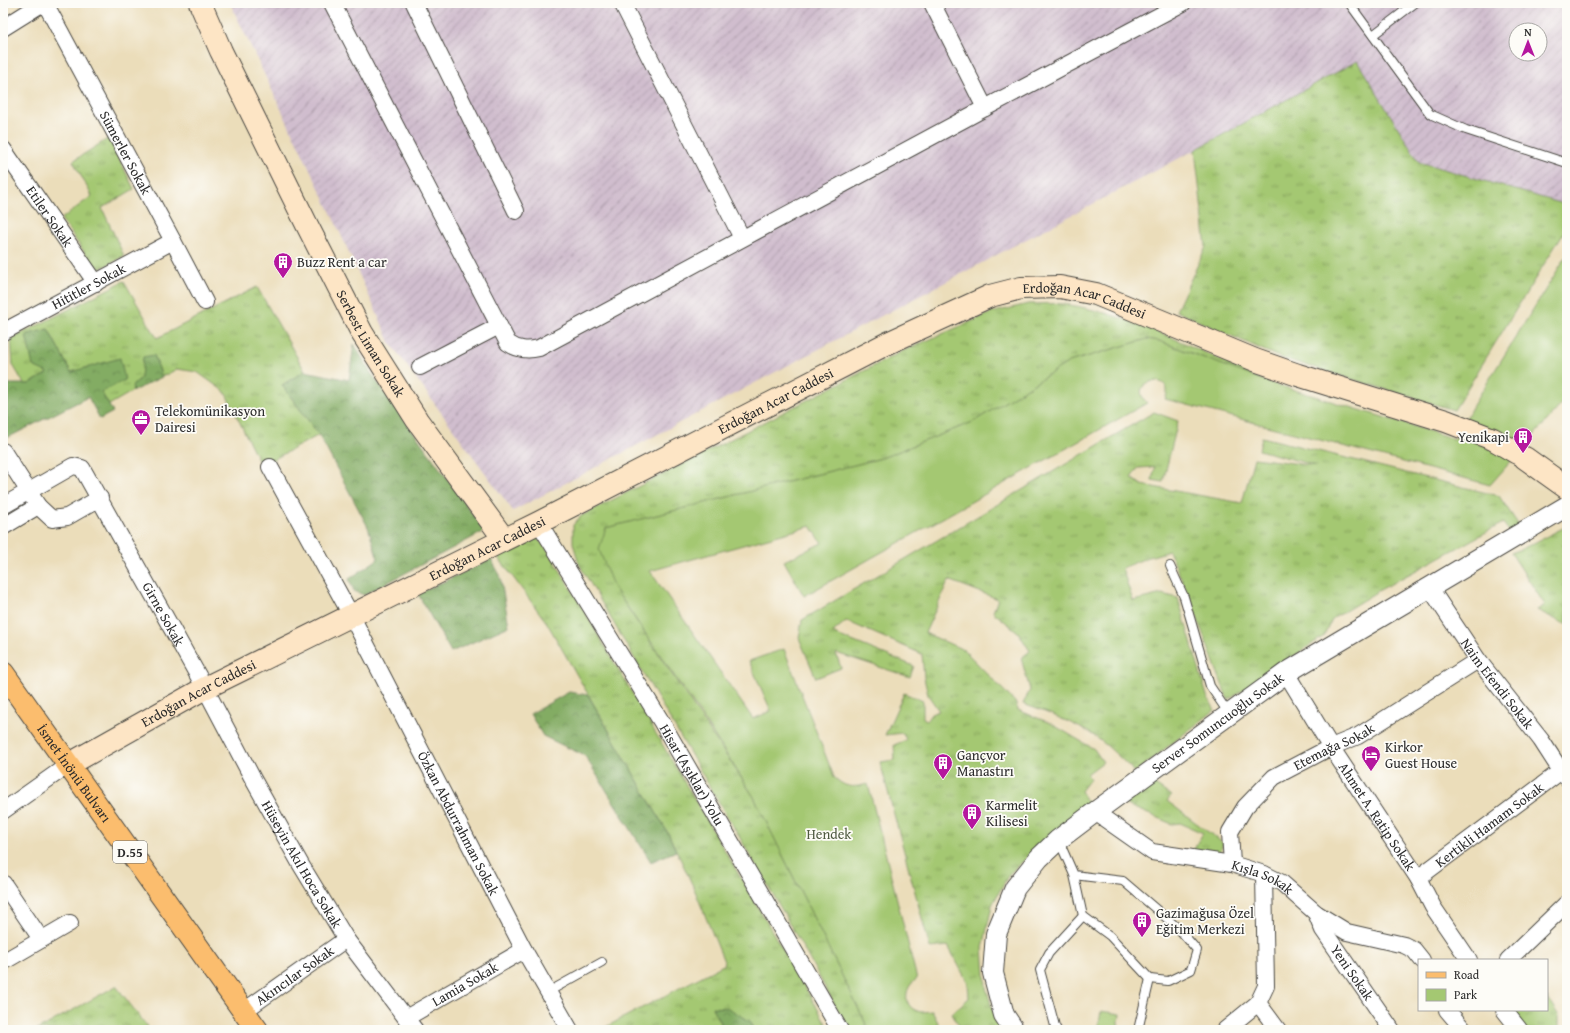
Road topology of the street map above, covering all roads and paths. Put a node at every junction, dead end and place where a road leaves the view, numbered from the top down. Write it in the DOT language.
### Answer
graph roads {
  1 [pos="44,3"];
  2 [pos="200,3"];
  3 [pos="332,3"];
  4 [pos="414,3"];
  5 [pos="622,3"];
  6 [pos="932,3"];
  7 [pos="1183,3"];
  8 [pos="1349,3"];
  9 [pos="1415,3"];
  10 [pos="3,28"];
  11 [pos="1373,35"];
  12 [pos="985,108"];
  13 [pos="3,150"];
  14 [pos="1567,163"];
  15 [pos="516,211"];
  16 [pos="742,238"];
  17 [pos="173,241"];
  18 [pos="96,283"];
  19 [pos="205,302"];
  20 [pos="5,326"];
  21 [pos="499,326"];
  22 [pos="420,367"];
  23 [pos="3,451"];
  24 [pos="270,466"];
  25 [pos="1567,488"];
  26 [pos="29,490"];
  27 [pos="100,498"];
  28 [pos="3,506"];
  29 [pos="38,506"];
  30 [pos="1567,506"];
  31 [pos="540,522"];
  32 [pos="3,527"];
  33 [pos="504,539"];
  34 [pos="1170,566"];
  35 [pos="1430,588"];
  36 [pos="351,614"];
  37 [pos="1478,660"];
  38 [pos="3,673"];
  39 [pos="1286,673"];
  40 [pos="204,688"];
  41 [pos="1229,714"];
  42 [pos="1331,747"];
  43 [pos="68,765"];
  44 [pos="1564,775"];
  45 [pos="3,811"];
  46 [pos="1095,812"];
  47 [pos="1058,840"];
  48 [pos="1232,864"];
  49 [pos="1264,874"];
  50 [pos="1074,875"];
  51 [pos="1418,878"];
  52 [pos="3,883"];
  53 [pos="1567,903"];
  54 [pos="1316,913"];
  55 [pos="1083,916"];
  56 [pos="70,923"];
  57 [pos="41,939"];
  58 [pos="346,939"];
  59 [pos="524,950"];
  60 [pos="1421,959"];
  61 [pos="1468,959"];
  62 [pos="1509,959"];
  63 [pos="3,962"];
  64 [pos="602,962"];
  65 [pos="1150,978"];
  66 [pos="548,992"];
  67 [pos="1258,1003"];
  68 [pos="244,1011"];
  69 [pos="1448,1011"];
  70 [pos="1505,1011"];
  71 [pos="410,1024"];
  72 [pos="1519,1029"];
  73 [pos="257,1030"];
  74 [pos="570,1030"];
  75 [pos="840,1030"];
  76 [pos="1014,1030"];
  77 [pos="1058,1030"];
  78 [pos="1138,1030"];
  79 [pos="1225,1030"];
  80 [pos="1278,1030"];
  81 [pos="1392,1030"];
  82 [pos="1464,1030"];
  1 -- 10 [label="street"];
  1 -- 17 [label="street, Sümerler Sokak"];
  2 -- 33 [label="main road, Serbest Liman Sokak"];
  3 -- 21 [label="street"];
  4 -- 15 [label="street"];
  5 -- 16 [label="street"];
  6 -- 12 [label="street"];
  7 -- 12 [label="street"];
  8 -- 11 [label="lane"];
  9 -- 11 [label="lane"];
  11 -- 14 [label="lane"];
  12 -- 16 [label="street"];
  13 -- 18 [label="street, Etiler Sokak"];
  16 -- 21 [label="street"];
  17 -- 18 [label="street, Hititler Sokak"];
  17 -- 19 [label="street, Sümerler Sokak"];
  18 -- 20 [label="street, Hititler Sokak"];
  21 -- 22 [label="street"];
  23 -- 26 [label="street"];
  24 -- 36 [label="street, Özkan Abdurrahman Sokak"];
  25 -- 31 [label="main road, Erdoğan Acar Caddesi"];
  26 -- 27 [label="street, Girne Sokak"];
  26 -- 28 [label="street, Girne Sokak"];
  26 -- 29 [label="street"];
  27 -- 29 [label="street"];
  27 -- 40 [label="street, Girne Sokak"];
  29 -- 32 [label="street"];
  30 -- 35 [label="street, Server Somuncuoğlu Sokak"];
  31 -- 33 [label="main road, Erdoğan Acar Caddesi"];
  31 -- 75 [label="street, Hisar (Aşıklar) Yolu"];
  33 -- 36 [label="main road, Erdoğan Acar Caddesi"];
  34 -- 41 [label="lane"];
  35 -- 37 [label="street, Naim Efendi Sokak"];
  35 -- 39 [label="street, Server Somuncuoğlu Sokak"];
  36 -- 40 [label="main road, Erdoğan Acar Caddesi"];
  36 -- 59 [label="street, Özkan Abdurrahman Sokak"];
  37 -- 42 [label="street, Etemağa Sokak"];
  37 -- 44 [label="street, Naim Efendi Sokak"];
  38 -- 43 [label="main road, İsmet İnönü Bulvarı / D.55"];
  39 -- 41 [label="street, Server Somuncuoğlu Sokak"];
  39 -- 42 [label="street, Ahmet A. Ratip Sokak"];
  40 -- 43 [label="main road, Erdoğan Acar Caddesi"];
  40 -- 58 [label="street, Hüseyin Akıl Hoca Sokak"];
  41 -- 46 [label="street, Server Somuncuoğlu Sokak"];
  42 -- 48 [label="street, Etemağa Sokak"];
  42 -- 51 [label="street, Ahmet A. Ratip Sokak"];
  43 -- 45 [label="street"];
  43 -- 68 [label="main road, İsmet İnönü Bulvarı / D.55"];
  44 -- 51 [label="street, Kertikli Hamam Sokak"];
  46 -- 47 [label="street, Server Somuncuoğlu Sokak"];
  46 -- 48 [label="street, Kışla Sokak"];
  47 -- 50 [label="lane"];
  47 -- 76 [label="street, Server Somuncuoğlu Sokak"];
  48 -- 49 [label="street, Kışla Sokak"];
  49 -- 54 [label="street, Kışla Sokak"];
  49 -- 67 [label="street"];
  50 -- 55 [label="lane"];
  50 -- 65 [label="lane"];
  51 -- 61 [label="street, Ahmet A. Ratip Sokak"];
  52 -- 57 [label="street"];
  53 -- 62 [label="street"];
  54 -- 60 [label="street, Kışla Sokak"];
  54 -- 81 [label="street, Yeni Sokak"];
  55 -- 65 [label="lane"];
  55 -- 77 [label="lane"];
  56 -- 57 [label="street"];
  57 -- 63 [label="street"];
  58 -- 68 [label="street, Akıncılar Sokak"];
  58 -- 71 [label="street, Hüseyin Akıl Hoca Sokak"];
  59 -- 66 [label="street, Özkan Abdurrahman Sokak"];
  59 -- 71 [label="street, Lamia Sokak"];
  64 -- 66 [label="lane"];
  65 -- 78 [label="lane"];
  66 -- 74 [label="street, Özkan Abdurrahman Sokak"];
  67 -- 79 [label="street"];
  67 -- 80 [label="street"];
  68 -- 73 [label="main road, İsmet İnönü Bulvarı / D.55"];
  69 -- 82 [label="street"];
  70 -- 72 [label="street"];
}
